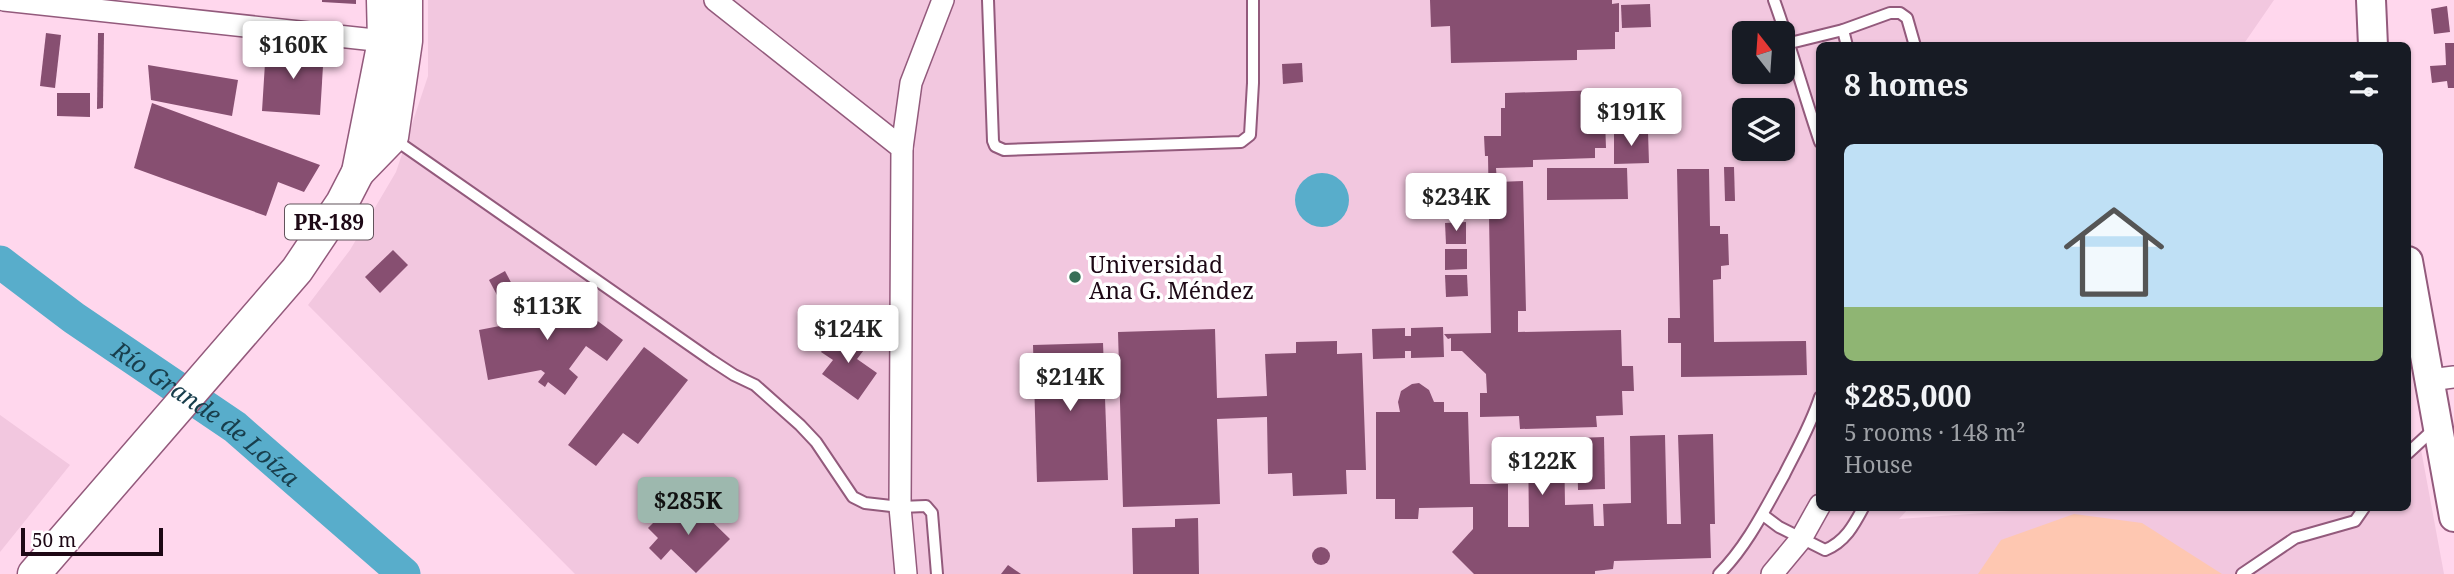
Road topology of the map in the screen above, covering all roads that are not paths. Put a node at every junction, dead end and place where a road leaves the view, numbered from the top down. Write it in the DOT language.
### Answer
graph roads {
  1 [pos="4,0"];
  2 [pos="383,0"];
  3 [pos="407,0"];
  4 [pos="715,0"];
  5 [pos="943,0"];
  6 [pos="988,0"];
  7 [pos="1253,0"];
  8 [pos="1774,0"];
  9 [pos="2371,0"];
  10 [pos="1782,21"];
  11 [pos="1843,30"];
  12 [pos="384,41"];
  13 [pos="1796,42"];
  14 [pos="1846,42"];
  15 [pos="1914,42"];
  16 [pos="2373,42"];
  17 [pos="1796,63"];
  18 [pos="1816,129"];
  19 [pos="392,137"];
  20 [pos="902,148"];
  21 [pos="358,172"];
  22 [pos="2411,278"];
  23 [pos="2442,379"];
  24 [pos="1816,410"];
  25 [pos="2438,425"];
  26 [pos="2411,450"];
  27 [pos="900,507"];
  28 [pos="1817,511"];
  29 [pos="1861,511"];
  30 [pos="2362,511"];
  31 [pos="1763,514"];
  32 [pos="2454,517"];
  33 [pos="1801,539"];
  34 [pos="34,574"];
  35 [pos="906,574"];
  36 [pos="937,574"];
  37 [pos="1719,574"];
  38 [pos="1772,574"];
  39 [pos="2242,574"];
  1 -- 12 [label="street"];
  2 -- 12 [label="main road, PR-189"];
  3 -- 19 [label="main road"];
  4 -- 20 [label="street"];
  5 -- 20 [label="street"];
  6 -- 7 [label="lane"];
  8 -- 10 [label="lane"];
  9 -- 16 [label="street"];
  11 -- 13 [label="lane"];
  11 -- 14 [label="lane"];
  11 -- 15 [label="lane"];
  12 -- 21 [label="main road, PR-189"];
  17 -- 18 [label="lane"];
  19 -- 21 [label="main road, PR-189"];
  19 -- 27 [label="lane"];
  20 -- 27 [label="street"];
  21 -- 34 [label="main road, PR-189"];
  22 -- 23 [label="street"];
  23 -- 25 [label="street"];
  24 -- 31 [label="lane"];
  25 -- 26 [label="lane"];
  25 -- 32 [label="street"];
  27 -- 35 [label="street"];
  27 -- 36 [label="lane"];
  28 -- 33 [label="street"];
  29 -- 33 [label="lane"];
  30 -- 39 [label="lane"];
  31 -- 33 [label="lane"];
  31 -- 37 [label="lane"];
  33 -- 38 [label="street"];
}
